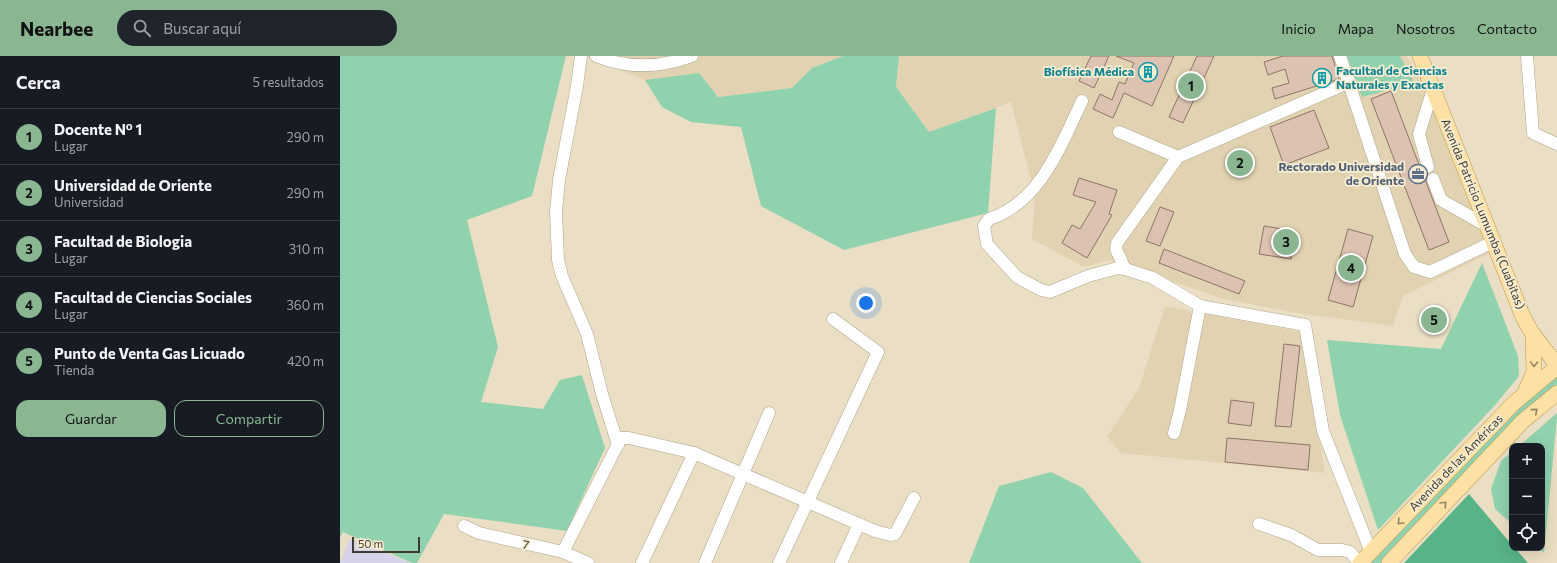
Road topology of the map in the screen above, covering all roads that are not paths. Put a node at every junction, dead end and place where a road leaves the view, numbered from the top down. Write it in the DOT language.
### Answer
graph roads {
  1 [pos="581,56"];
  2 [pos="596,56"];
  3 [pos="692,56"];
  4 [pos="1340,56"];
  5 [pos="1420,56"];
  6 [pos="1527,56"];
  7 [pos="1350,82"];
  8 [pos="1433,89"];
  9 [pos="1082,101"];
  10 [pos="1119,132"];
  11 [pos="1557,144"];
  12 [pos="1178,157"];
  13 [pos="1487,226"];
  14 [pos="1493,242"];
  15 [pos="1125,269"];
  16 [pos="1200,306"];
  17 [pos="833,319"];
  18 [pos="1532,333"];
  19 [pos="1557,366"];
  20 [pos="1525,393"];
  21 [pos="1557,393"];
  22 [pos="769,413"];
  23 [pos="1174,434"];
  24 [pos="618,445"];
  25 [pos="694,453"];
  26 [pos="744,474"];
  27 [pos="914,498"];
  28 [pos="808,502"];
  29 [pos="859,524"];
  30 [pos="1259,524"];
  31 [pos="464,526"];
  32 [pos="563,552"];
  33 [pos="1371,552"];
  34 [pos="588,563"];
  35 [pos="642,563"];
  36 [pos="705,563"];
  37 [pos="779,563"];
  38 [pos="841,563"];
  39 [pos="1360,563"];
  40 [pos="1389,563"];
  1 -- 24 [label="street"];
  2 -- 3 [label="street"];
  4 -- 7 [label="street"];
  5 -- 8 [label="main road, Avenida Patricio Lumumba (Cuabitas)"];
  6 -- 11 [label="street"];
  7 -- 12 [label="street"];
  7 -- 14 [label="street"];
  8 -- 13 [label="main road, Avenida Patricio Lumumba (Cuabitas)"];
  8 -- 13 [label="street"];
  9 -- 15 [label="street"];
  10 -- 12 [label="street"];
  12 -- 15 [label="street"];
  13 -- 14 [label="main road, Avenida Patricio Lumumba (Cuabitas)"];
  14 -- 18 [label="main road, Avenida Patricio Lumumba (Cuabitas)"];
  15 -- 16 [label="street"];
  16 -- 23 [label="street"];
  16 -- 33 [label="street"];
  17 -- 28 [label="street"];
  18 -- 19 [label="main road, Avenida Patricio Lumumba (Cuabitas)"];
  18 -- 20 [label="main road, one-way"];
  19 -- 20 [label="main road, Avenida de las Américas"];
  20 -- 33 [label="main road, Avenida de las Américas, one-way"];
  40 -- 21 [label="main road, Avenida de las Américas, one-way"];
  22 -- 26 [label="street"];
  24 -- 25 [label="street"];
  24 -- 32 [label="street"];
  25 -- 26 [label="street"];
  25 -- 35 [label="street"];
  26 -- 28 [label="street"];
  26 -- 36 [label="street"];
  27 -- 29 [label="street"];
  28 -- 29 [label="street"];
  28 -- 37 [label="street"];
  29 -- 38 [label="street"];
  30 -- 39 [label="street"];
  31 -- 32 [label="street, 7"];
  32 -- 34 [label="street, 7"];
  33 -- 39 [label="main road, Avenida de las Américas"];
}
